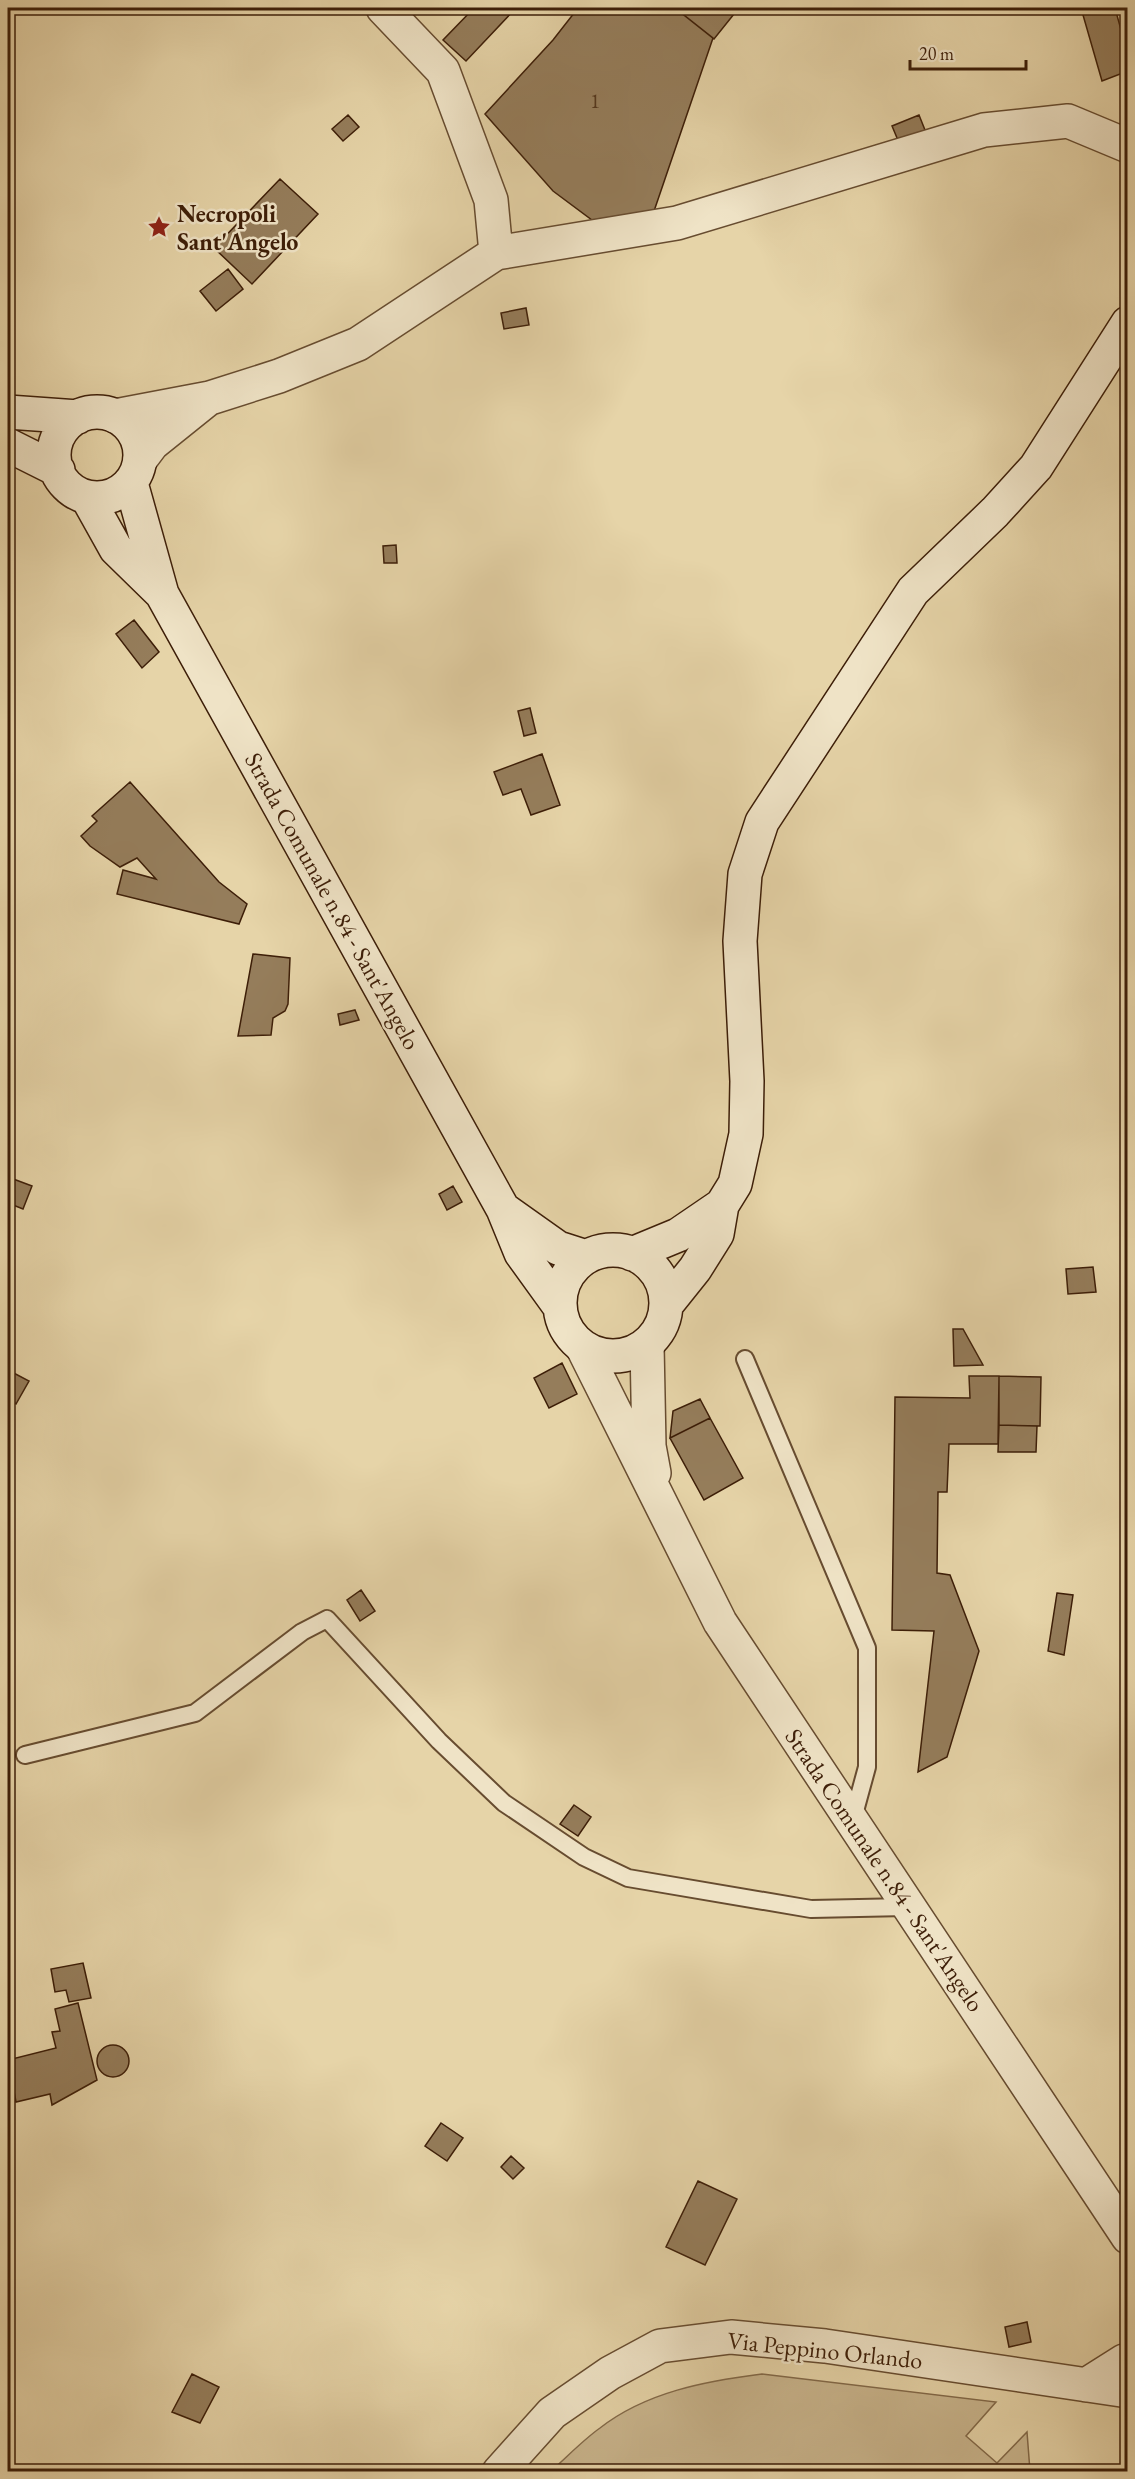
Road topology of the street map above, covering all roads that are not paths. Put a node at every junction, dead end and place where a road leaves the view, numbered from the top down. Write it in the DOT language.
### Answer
graph roads {
  1 [pos="383,8"];
  2 [pos="1128,146"];
  3 [pos="496,253"];
  4 [pos="1128,323"];
  5 [pos="210,398"];
  6 [pos="8,412"];
  7 [pos="116,416"];
  8 [pos="78,417"];
  9 [pos="8,445"];
  10 [pos="58,470"];
  11 [pos="136,471"];
  12 [pos="87,497"];
  13 [pos="162,594"];
  14 [pos="722,1205"];
  15 [pos="503,1209"];
  16 [pos="633,1254"];
  17 [pos="586,1257"];
  18 [pos="667,1304"];
  19 [pos="560,1307"];
  20 [pos="646,1345"];
  21 [pos="583,1348"];
  22 [pos="745,1359"];
  23 [pos="658,1501"];
  24 [pos="25,1755"];
  25 [pos="852,1822"];
  26 [pos="907,1907"];
  27 [pos="1126,2239"];
  28 [pos="1127,2365"];
  29 [pos="499,2472"];
  1 -- 3 [label="street"];
  2 -- 3 [label="street"];
  3 -- 5 [label="street"];
  4 -- 14 [label="street"];
  5 -- 7 [label="street"];
  5 -- 11 [label="street"];
  6 -- 8 [label="street"];
  7 -- 8 [label="street"];
  7 -- 11 [label="street"];
  8 -- 10 [label="street"];
  9 -- 10 [label="street"];
  10 -- 12 [label="street"];
  11 -- 12 [label="street"];
  11 -- 13 [label="street, Strada Comunale n.84 - Sant'Angelo"];
  12 -- 13 [label="street, Strada Comunale n.84 - Sant'Angelo"];
  13 -- 15 [label="street, Strada Comunale n.84 - Sant'Angelo"];
  14 -- 16 [label="street"];
  14 -- 18 [label="street"];
  15 -- 17 [label="street, Strada Comunale n.84 - Sant'Angelo"];
  15 -- 19 [label="street, Strada Comunale n.84 - Sant'Angelo"];
  16 -- 17 [label="street"];
  16 -- 18 [label="street"];
  17 -- 19 [label="street"];
  18 -- 20 [label="street"];
  19 -- 21 [label="street"];
  20 -- 21 [label="street"];
  20 -- 23 [label="street, Strada Comunale n.84 - Sant'Angelo"];
  21 -- 23 [label="street, Strada Comunale n.84 - Sant'Angelo"];
  22 -- 25 [label="lane"];
  23 -- 25 [label="street, Strada Comunale n.84 - Sant'Angelo"];
  24 -- 26 [label="lane"];
  25 -- 26 [label="street, Strada Comunale n.84 - Sant'Angelo"];
  26 -- 27 [label="street, Strada Comunale n.84 - Sant'Angelo"];
  28 -- 29 [label="street, Via Peppino Orlando"];
}
